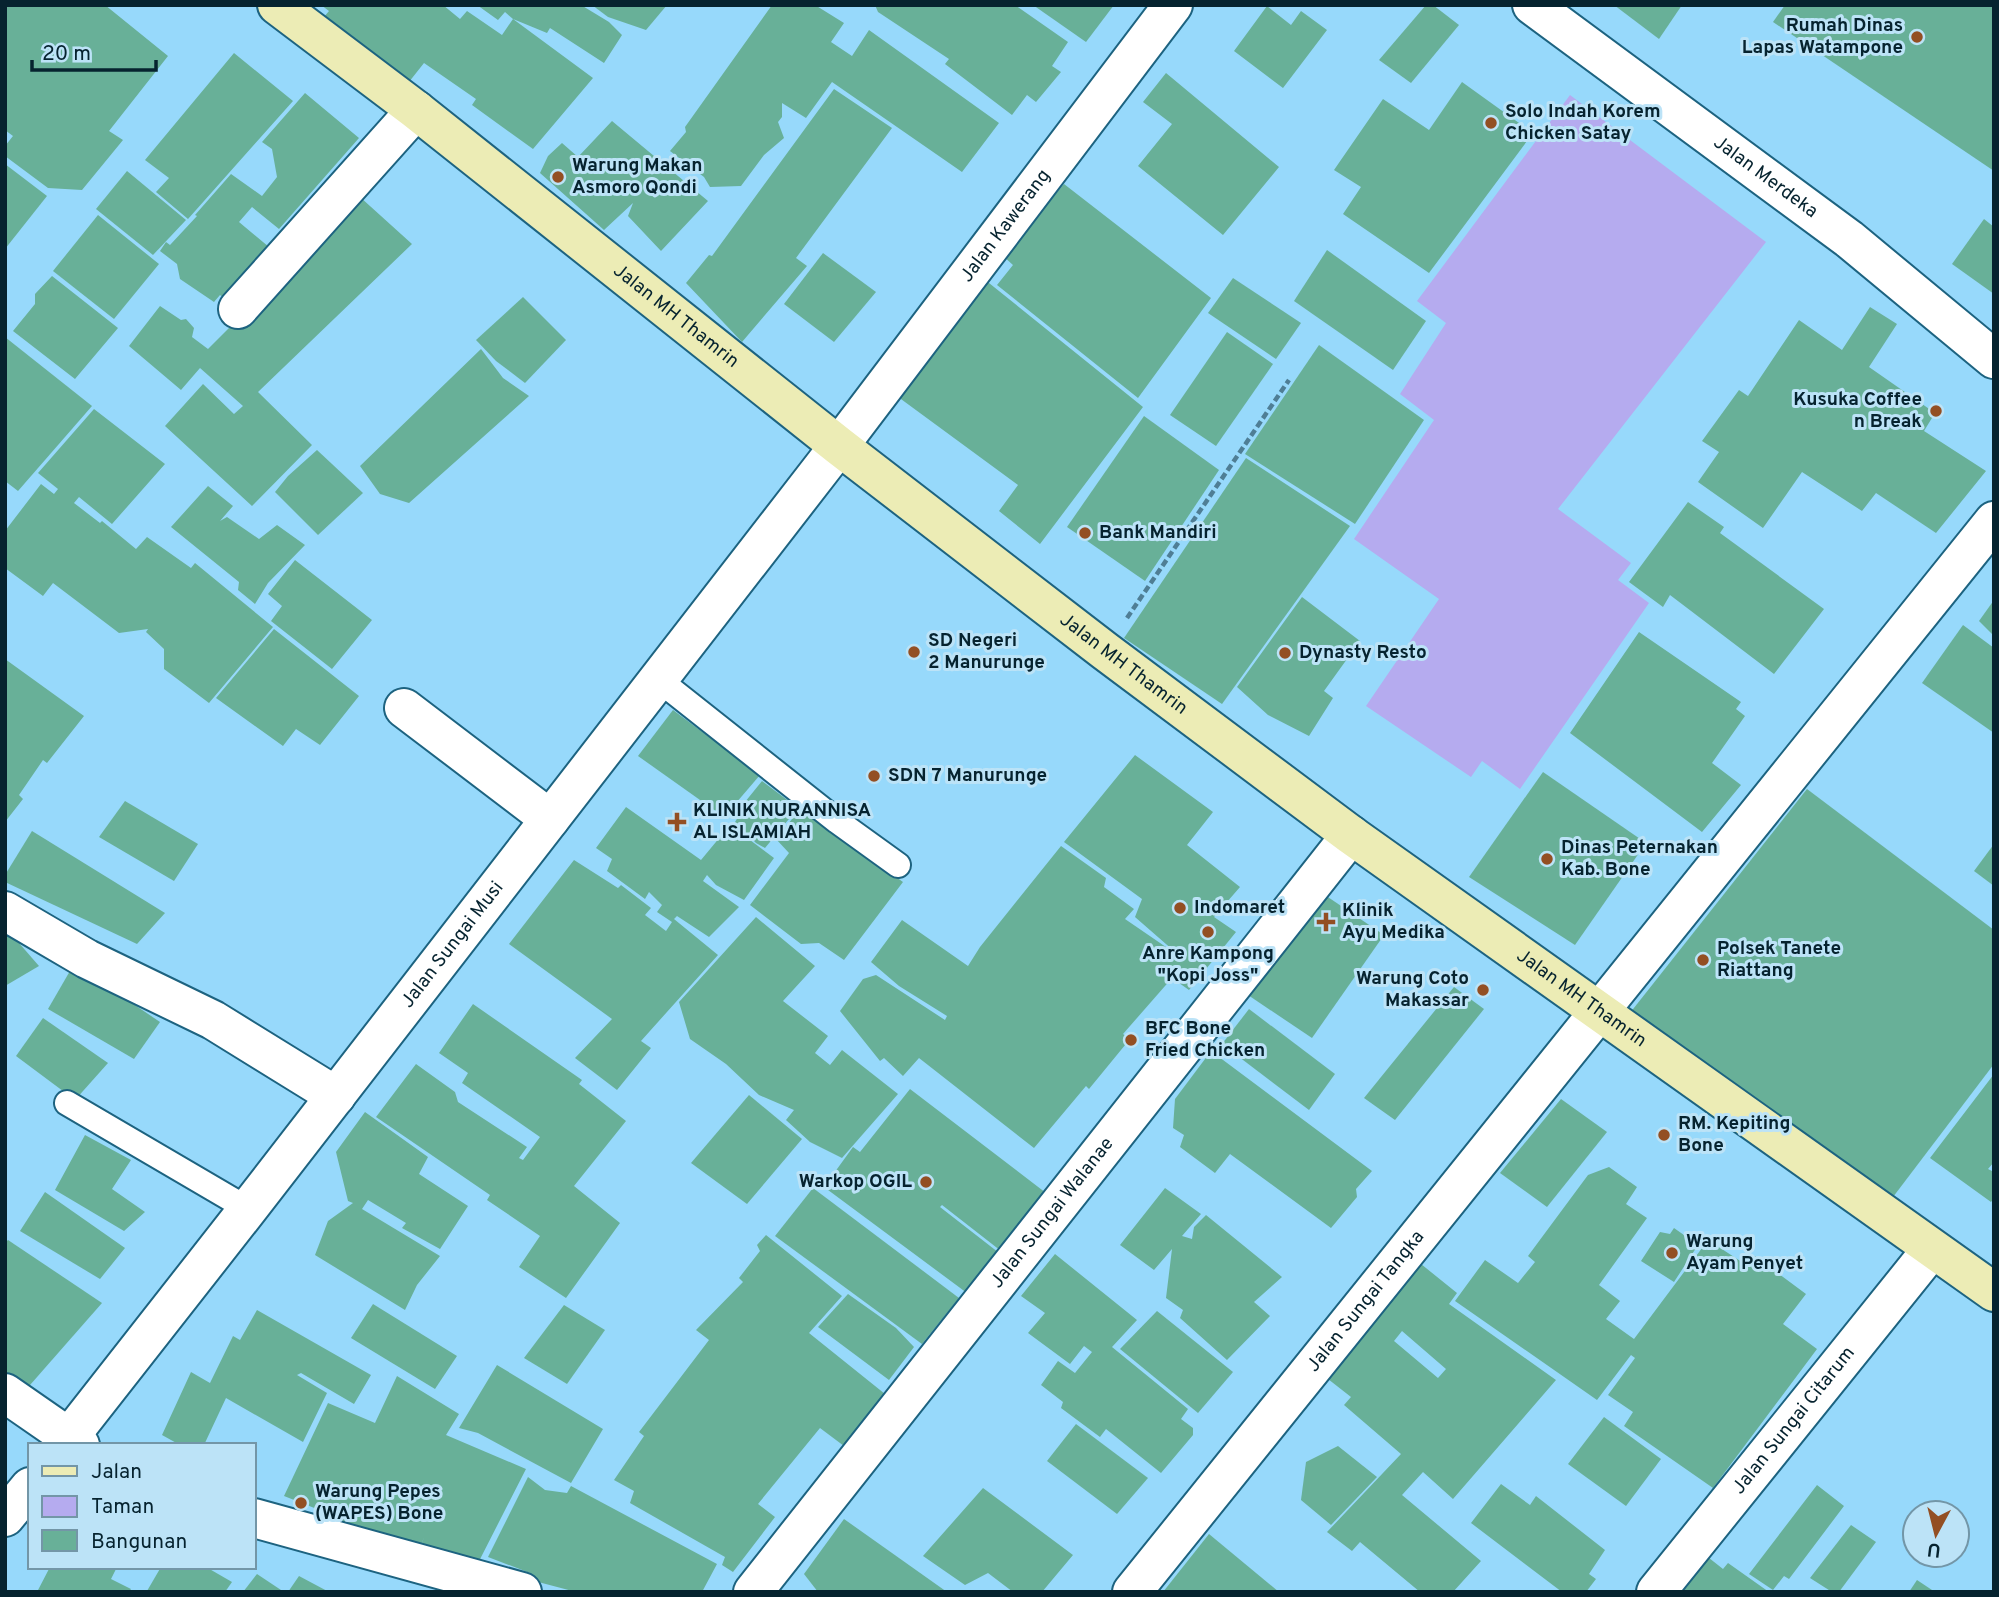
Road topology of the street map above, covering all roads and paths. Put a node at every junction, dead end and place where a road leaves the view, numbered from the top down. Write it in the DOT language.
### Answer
graph roads {
  1 [pos="277,5"];
  2 [pos="1173,5"];
  3 [pos="1532,5"];
  4 [pos="416,110"];
  5 [pos="238,309"];
  6 [pos="1994,359"];
  7 [pos="1289,380"];
  8 [pos="839,446"];
  9 [pos="1994,521"];
  10 [pos="1105,651"];
  11 [pos="659,680"];
  12 [pos="404,708"];
  13 [pos="550,819"];
  14 [pos="1351,835"];
  15 [pos="898,865"];
  16 [pos="5,911"];
  17 [pos="1601,1011"];
  18 [pos="336,1096"];
  19 [pos="67,1103"];
  20 [pos="248,1209"];
  21 [pos="1932,1249"];
  22 [pos="1994,1293"];
  23 [pos="5,1393"];
  24 [pos="71,1442"];
  25 [pos="28,1488"];
  26 [pos="5,1517"];
  27 [pos="256,1519"];
  28 [pos="522,1592"];
  29 [pos="753,1592"];
  30 [pos="1132,1592"];
  31 [pos="1656,1592"];
  1 -- 4 [label="main road, Jalan MH Thamrin"];
  2 -- 8 [label="street, Jalan Kawerang"];
  3 -- 6 [label="street, Jalan Merdeka"];
  4 -- 5 [label="street"];
  4 -- 8 [label="main road, Jalan MH Thamrin"];
  7 -- 10 [label="path"];
  8 -- 10 [label="main road, Jalan MH Thamrin"];
  8 -- 11 [label="street, Jalan Sungai Musi"];
  9 -- 17 [label="street, Jalan Sungai Tangka"];
  10 -- 14 [label="main road, Jalan MH Thamrin"];
  11 -- 13 [label="street, Jalan Sungai Musi"];
  11 -- 15 [label="lane"];
  12 -- 13 [label="street"];
  13 -- 18 [label="street, Jalan Sungai Musi"];
  14 -- 17 [label="main road, Jalan MH Thamrin"];
  14 -- 29 [label="street, Jalan Sungai Walanae"];
  16 -- 18 [label="street"];
  17 -- 21 [label="main road, Jalan MH Thamrin"];
  17 -- 30 [label="street, Jalan Sungai Tangka"];
  18 -- 20 [label="street, Jalan Sungai Musi"];
  19 -- 20 [label="lane"];
  20 -- 24 [label="street, Jalan Sungai Musi"];
  21 -- 22 [label="main road, Jalan MH Thamrin"];
  21 -- 31 [label="street, Jalan Sungai Citarum"];
  23 -- 24 [label="street"];
  25 -- 26 [label="street"];
  27 -- 28 [label="street"];
}
